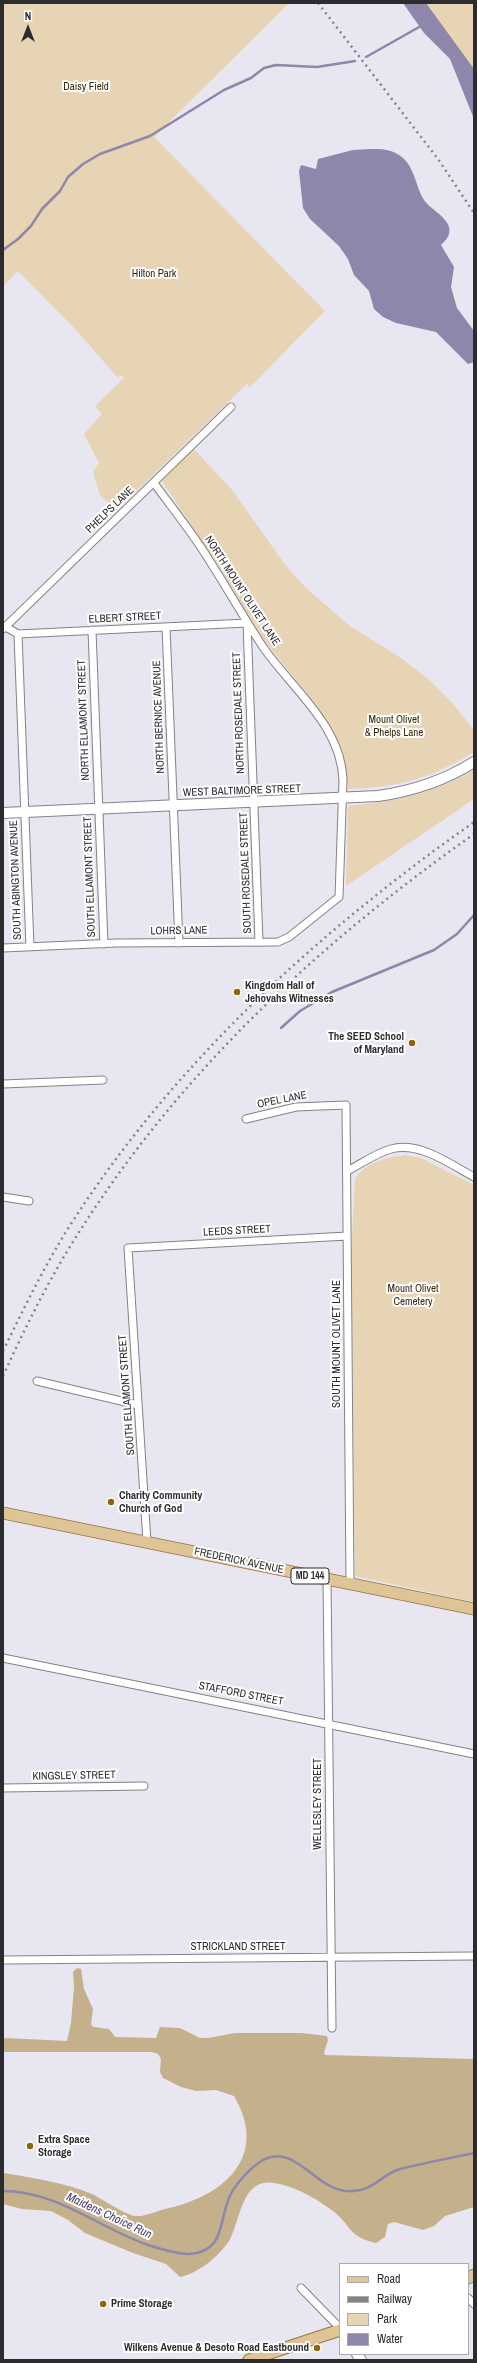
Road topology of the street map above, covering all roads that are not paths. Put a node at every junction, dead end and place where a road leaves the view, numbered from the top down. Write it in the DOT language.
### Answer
graph roads {
  1 [pos="231,407"];
  2 [pos="154,483"];
  3 [pos="247,623"];
  4 [pos="166,627"];
  5 [pos="4,628"];
  6 [pos="92,630"];
  7 [pos="18,634"];
  8 [pos="474,762"];
  9 [pos="342,799"];
  10 [pos="254,803"];
  11 [pos="173,806"];
  12 [pos="99,809"];
  13 [pos="24,812"];
  14 [pos="3,813"];
  15 [pos="259,942"];
  16 [pos="179,943"];
  17 [pos="104,944"];
  18 [pos="30,947"];
  19 [pos="3,948"];
  20 [pos="103,1080"];
  21 [pos="3,1084"];
  22 [pos="346,1105"];
  23 [pos="246,1118"];
  24 [pos="347,1171"];
  25 [pos="474,1177"];
  26 [pos="3,1197"];
  27 [pos="28,1201"];
  28 [pos="347,1236"];
  29 [pos="128,1248"];
  30 [pos="38,1381"];
  31 [pos="138,1405"];
  32 [pos="3,1513"];
  33 [pos="147,1542"];
  34 [pos="327,1579"];
  35 [pos="350,1584"];
  36 [pos="474,1609"];
  37 [pos="3,1658"];
  38 [pos="328,1723"];
  39 [pos="474,1754"];
  40 [pos="144,1786"];
  41 [pos="3,1788"];
  42 [pos="474,1956"];
  43 [pos="331,1957"];
  44 [pos="3,1960"];
  45 [pos="332,2028"];
  46 [pos="301,2288"];
  47 [pos="339,2328"];
  48 [pos="339,2329"];
  49 [pos="249,2360"];
  1 -- 2 [label="street, PHELPS LANE"];
  2 -- 3 [label="street, NORTH MOUNT OLIVET LANE"];
  2 -- 5 [label="street, PHELPS LANE"];
  3 -- 4 [label="street, ELBERT STREET"];
  3 -- 9 [label="street, NORTH MOUNT OLIVET LANE"];
  3 -- 10 [label="street, NORTH ROSEDALE STREET"];
  4 -- 6 [label="street, ELBERT STREET"];
  4 -- 11 [label="street, NORTH BERNICE AVENUE"];
  5 -- 7 [label="street"];
  6 -- 7 [label="street, ELBERT STREET"];
  6 -- 12 [label="street, NORTH ELLAMONT STREET"];
  7 -- 13 [label="street, SOUTH ABINGTON AVENUE"];
  8 -- 9 [label="main road, WEST BALTIMORE STREET"];
  9 -- 10 [label="main road, WEST BALTIMORE STREET"];
  9 -- 15 [label="street, LOHRS LANE"];
  10 -- 11 [label="main road, WEST BALTIMORE STREET"];
  10 -- 15 [label="street, SOUTH ROSEDALE STREET"];
  11 -- 12 [label="main road, WEST BALTIMORE STREET"];
  11 -- 16 [label="street, NORTH BERNICE AVENUE"];
  12 -- 13 [label="main road, WEST BALTIMORE STREET"];
  12 -- 17 [label="street, SOUTH ELLAMONT STREET"];
  13 -- 14 [label="main road, WEST BALTIMORE STREET"];
  13 -- 18 [label="street, SOUTH ABINGTON AVENUE"];
  15 -- 16 [label="street, LOHRS LANE"];
  16 -- 17 [label="street, LOHRS LANE"];
  17 -- 18 [label="street, LOHRS LANE"];
  18 -- 19 [label="street, LOHRS LANE"];
  20 -- 21 [label="street"];
  22 -- 23 [label="street, OPEL LANE"];
  22 -- 24 [label="street, SOUTH MOUNT OLIVET LANE"];
  24 -- 25 [label="street"];
  24 -- 28 [label="street, SOUTH MOUNT OLIVET LANE"];
  26 -- 27 [label="street"];
  28 -- 29 [label="street, LEEDS STREET"];
  28 -- 35 [label="street, SOUTH MOUNT OLIVET LANE"];
  29 -- 31 [label="street, SOUTH ELLAMONT STREET"];
  30 -- 31 [label="street"];
  31 -- 33 [label="street, SOUTH ELLAMONT STREET"];
  32 -- 33 [label="main road, FREDERICK AVENUE / MD 144"];
  33 -- 34 [label="main road, FREDERICK AVENUE / MD 144"];
  34 -- 35 [label="main road, FREDERICK AVENUE / MD 144"];
  34 -- 38 [label="street, WELLESLEY STREET"];
  35 -- 36 [label="main road, FREDERICK AVENUE / MD 144"];
  37 -- 38 [label="street, STAFFORD STREET"];
  38 -- 39 [label="street, STAFFORD STREET"];
  38 -- 43 [label="street, WELLESLEY STREET"];
  40 -- 41 [label="street, KINGSLEY STREET"];
  42 -- 43 [label="street, STRICKLAND STREET"];
  43 -- 44 [label="street, STRICKLAND STREET"];
  43 -- 45 [label="street, WELLESLEY STREET"];
  46 -- 47 [label="street"];
  48 -- 49 [label="main road"];
}
